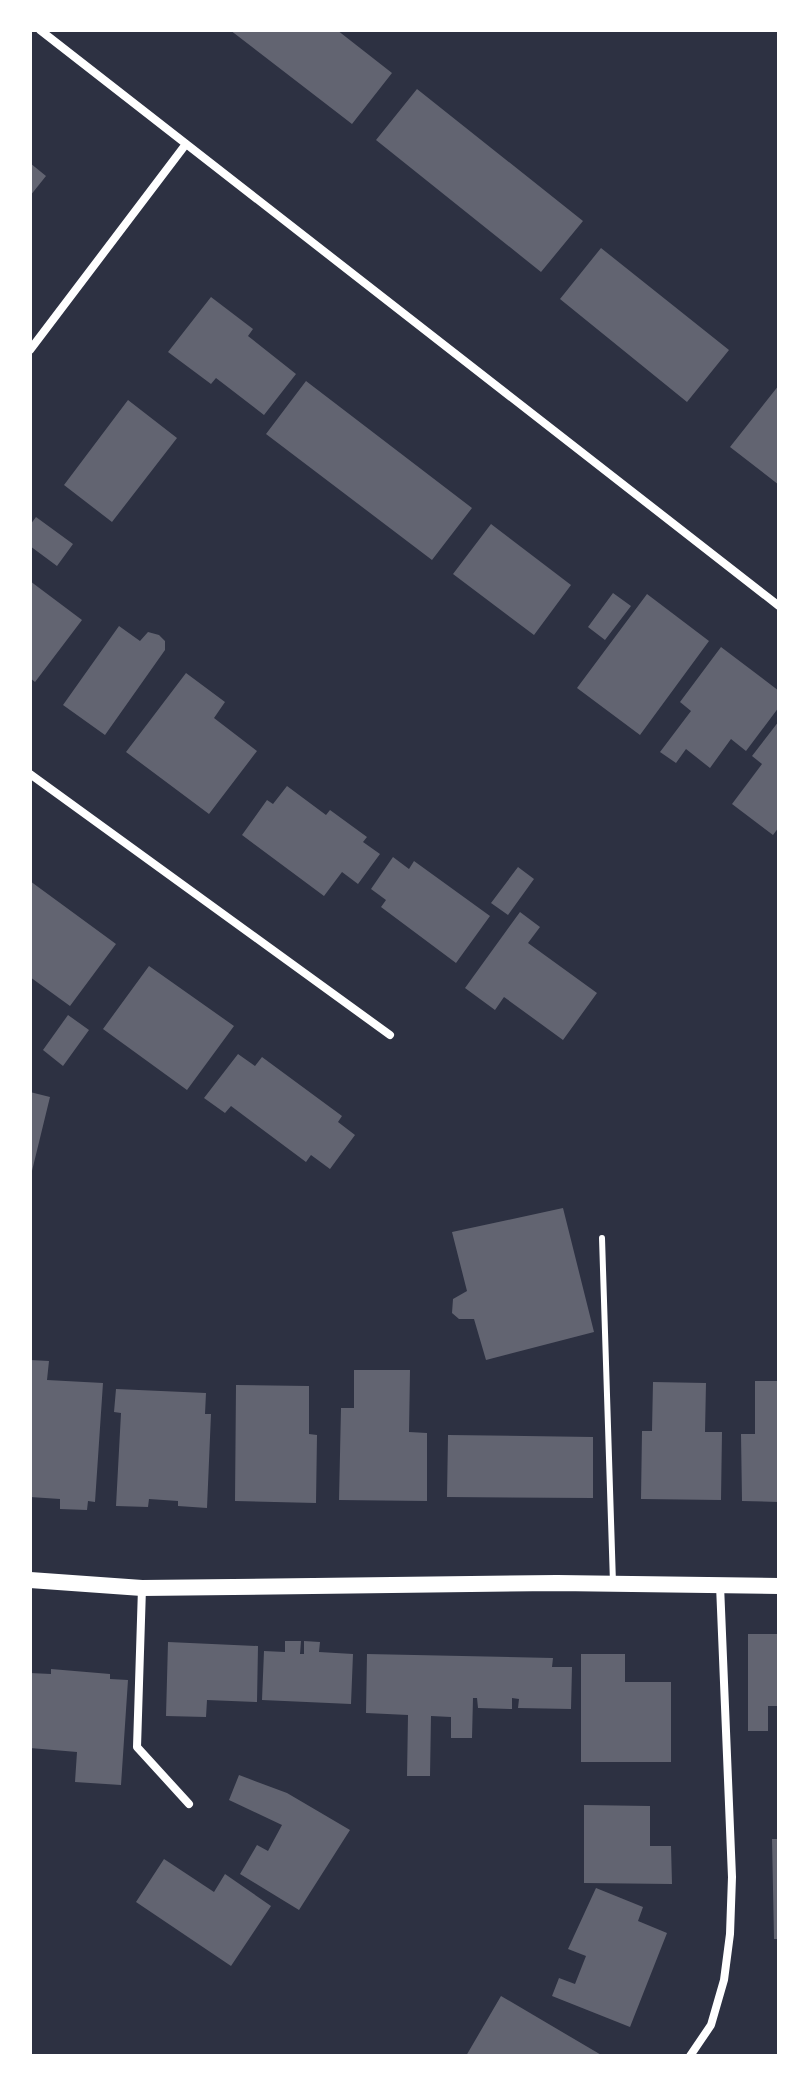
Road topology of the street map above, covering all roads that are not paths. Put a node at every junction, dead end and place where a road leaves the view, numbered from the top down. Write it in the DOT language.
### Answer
graph roads {
  1 [pos="40,30"];
  2 [pos="186,144"];
  3 [pos="30,350"];
  4 [pos="779,606"];
  5 [pos="30,774"];
  6 [pos="390,1035"];
  7 [pos="602,1238"];
  8 [pos="30,1580"];
  9 [pos="613,1583"];
  10 [pos="720,1585"];
  11 [pos="779,1586"];
  12 [pos="142,1588"];
  13 [pos="189,1804"];
  14 [pos="690,2056"];
  1 -- 2 [label="street"];
  2 -- 3 [label="street"];
  2 -- 4 [label="street"];
  5 -- 6 [label="street"];
  7 -- 9 [label="lane"];
  8 -- 12 [label="main road"];
  9 -- 10 [label="main road"];
  9 -- 12 [label="main road"];
  10 -- 11 [label="main road"];
  10 -- 14 [label="street"];
  12 -- 13 [label="street"];
}
